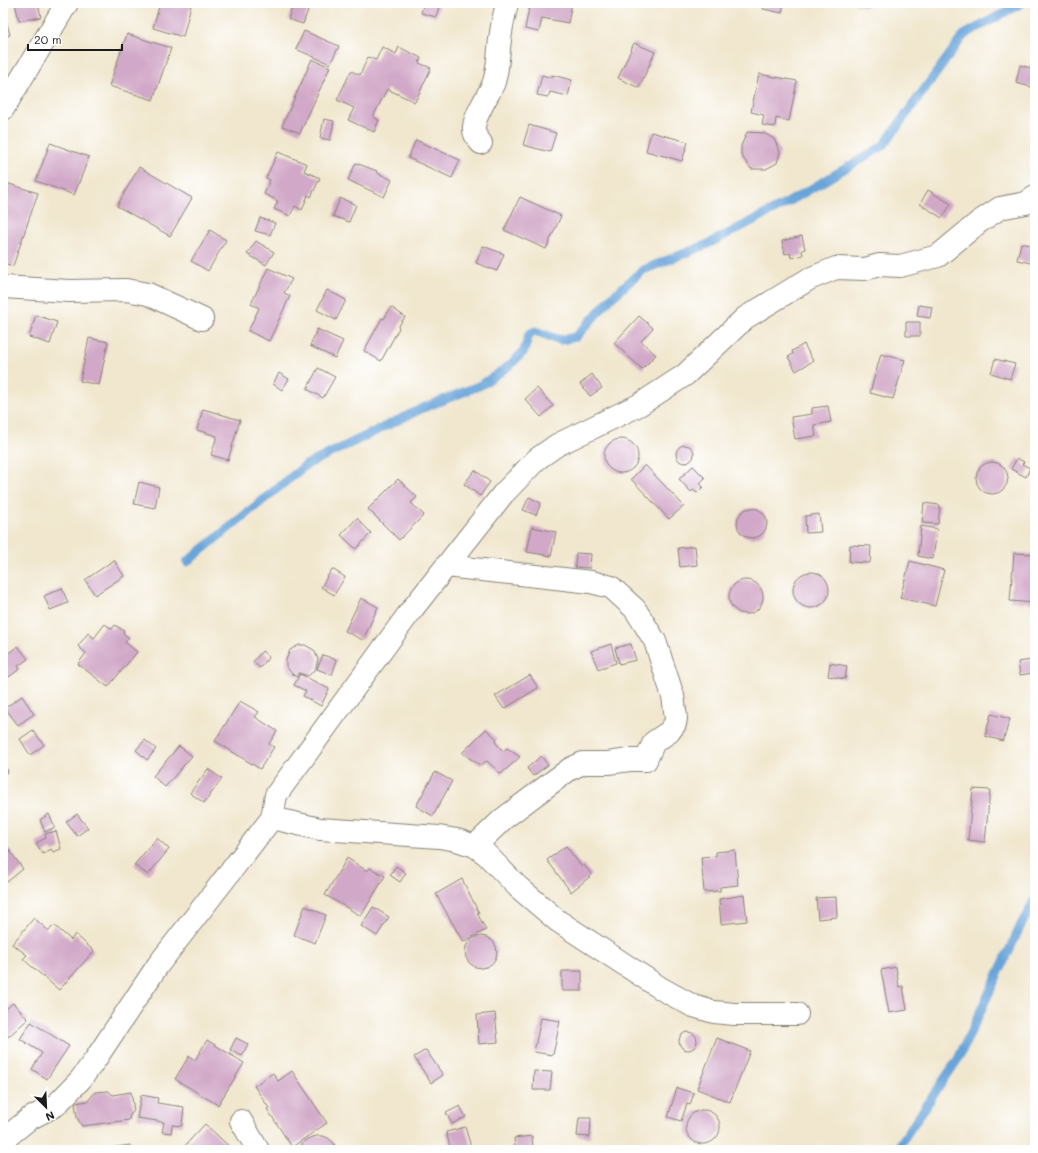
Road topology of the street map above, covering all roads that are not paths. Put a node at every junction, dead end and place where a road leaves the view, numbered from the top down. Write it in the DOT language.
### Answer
graph roads {
  1 [pos="67,3"];
  2 [pos="507,3"];
  3 [pos="3,108"];
  4 [pos="481,142"];
  5 [pos="1035,197"];
  6 [pos="3,287"];
  7 [pos="202,319"];
  8 [pos="446,566"];
  9 [pos="272,818"];
  10 [pos="475,846"];
  11 [pos="797,1014"];
  12 [pos="241,1120"];
  13 [pos="9,1138"];
  14 [pos="258,1150"];
  1 -- 3 [label="street"];
  2 -- 4 [label="street"];
  5 -- 8 [label="street"];
  6 -- 7 [label="street"];
  8 -- 9 [label="street"];
  8 -- 10 [label="street"];
  9 -- 10 [label="street"];
  9 -- 13 [label="street"];
  10 -- 11 [label="street"];
  12 -- 14 [label="street"];
}
